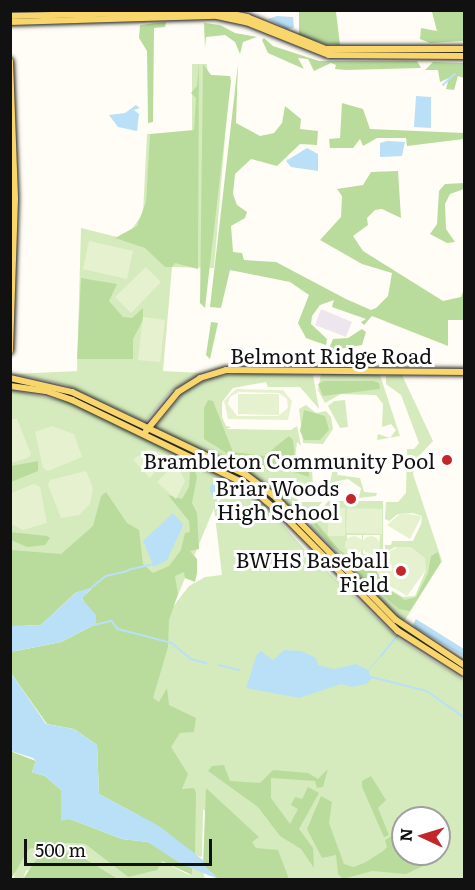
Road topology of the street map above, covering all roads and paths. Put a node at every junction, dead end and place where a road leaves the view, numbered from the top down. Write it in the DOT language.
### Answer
graph roads {
  1 [pos="10,16"];
  2 [pos="10,22"];
  3 [pos="465,50"];
  4 [pos="465,56"];
  5 [pos="10,61"];
  6 [pos="10,351"];
  7 [pos="465,372"];
  8 [pos="10,378"];
  9 [pos="10,386"];
  10 [pos="147,431"];
  11 [pos="465,665"];
  12 [pos="465,673"];
  1 -- 3 [label="main road"];
  2 -- 4 [label="main road"];
  5 -- 6 [label="main road"];
  7 -- 10 [label="main road, Belmont Ridge Road"];
  8 -- 10 [label="main road"];
  9 -- 10 [label="main road"];
  10 -- 11 [label="main road"];
  10 -- 12 [label="main road"];
}
